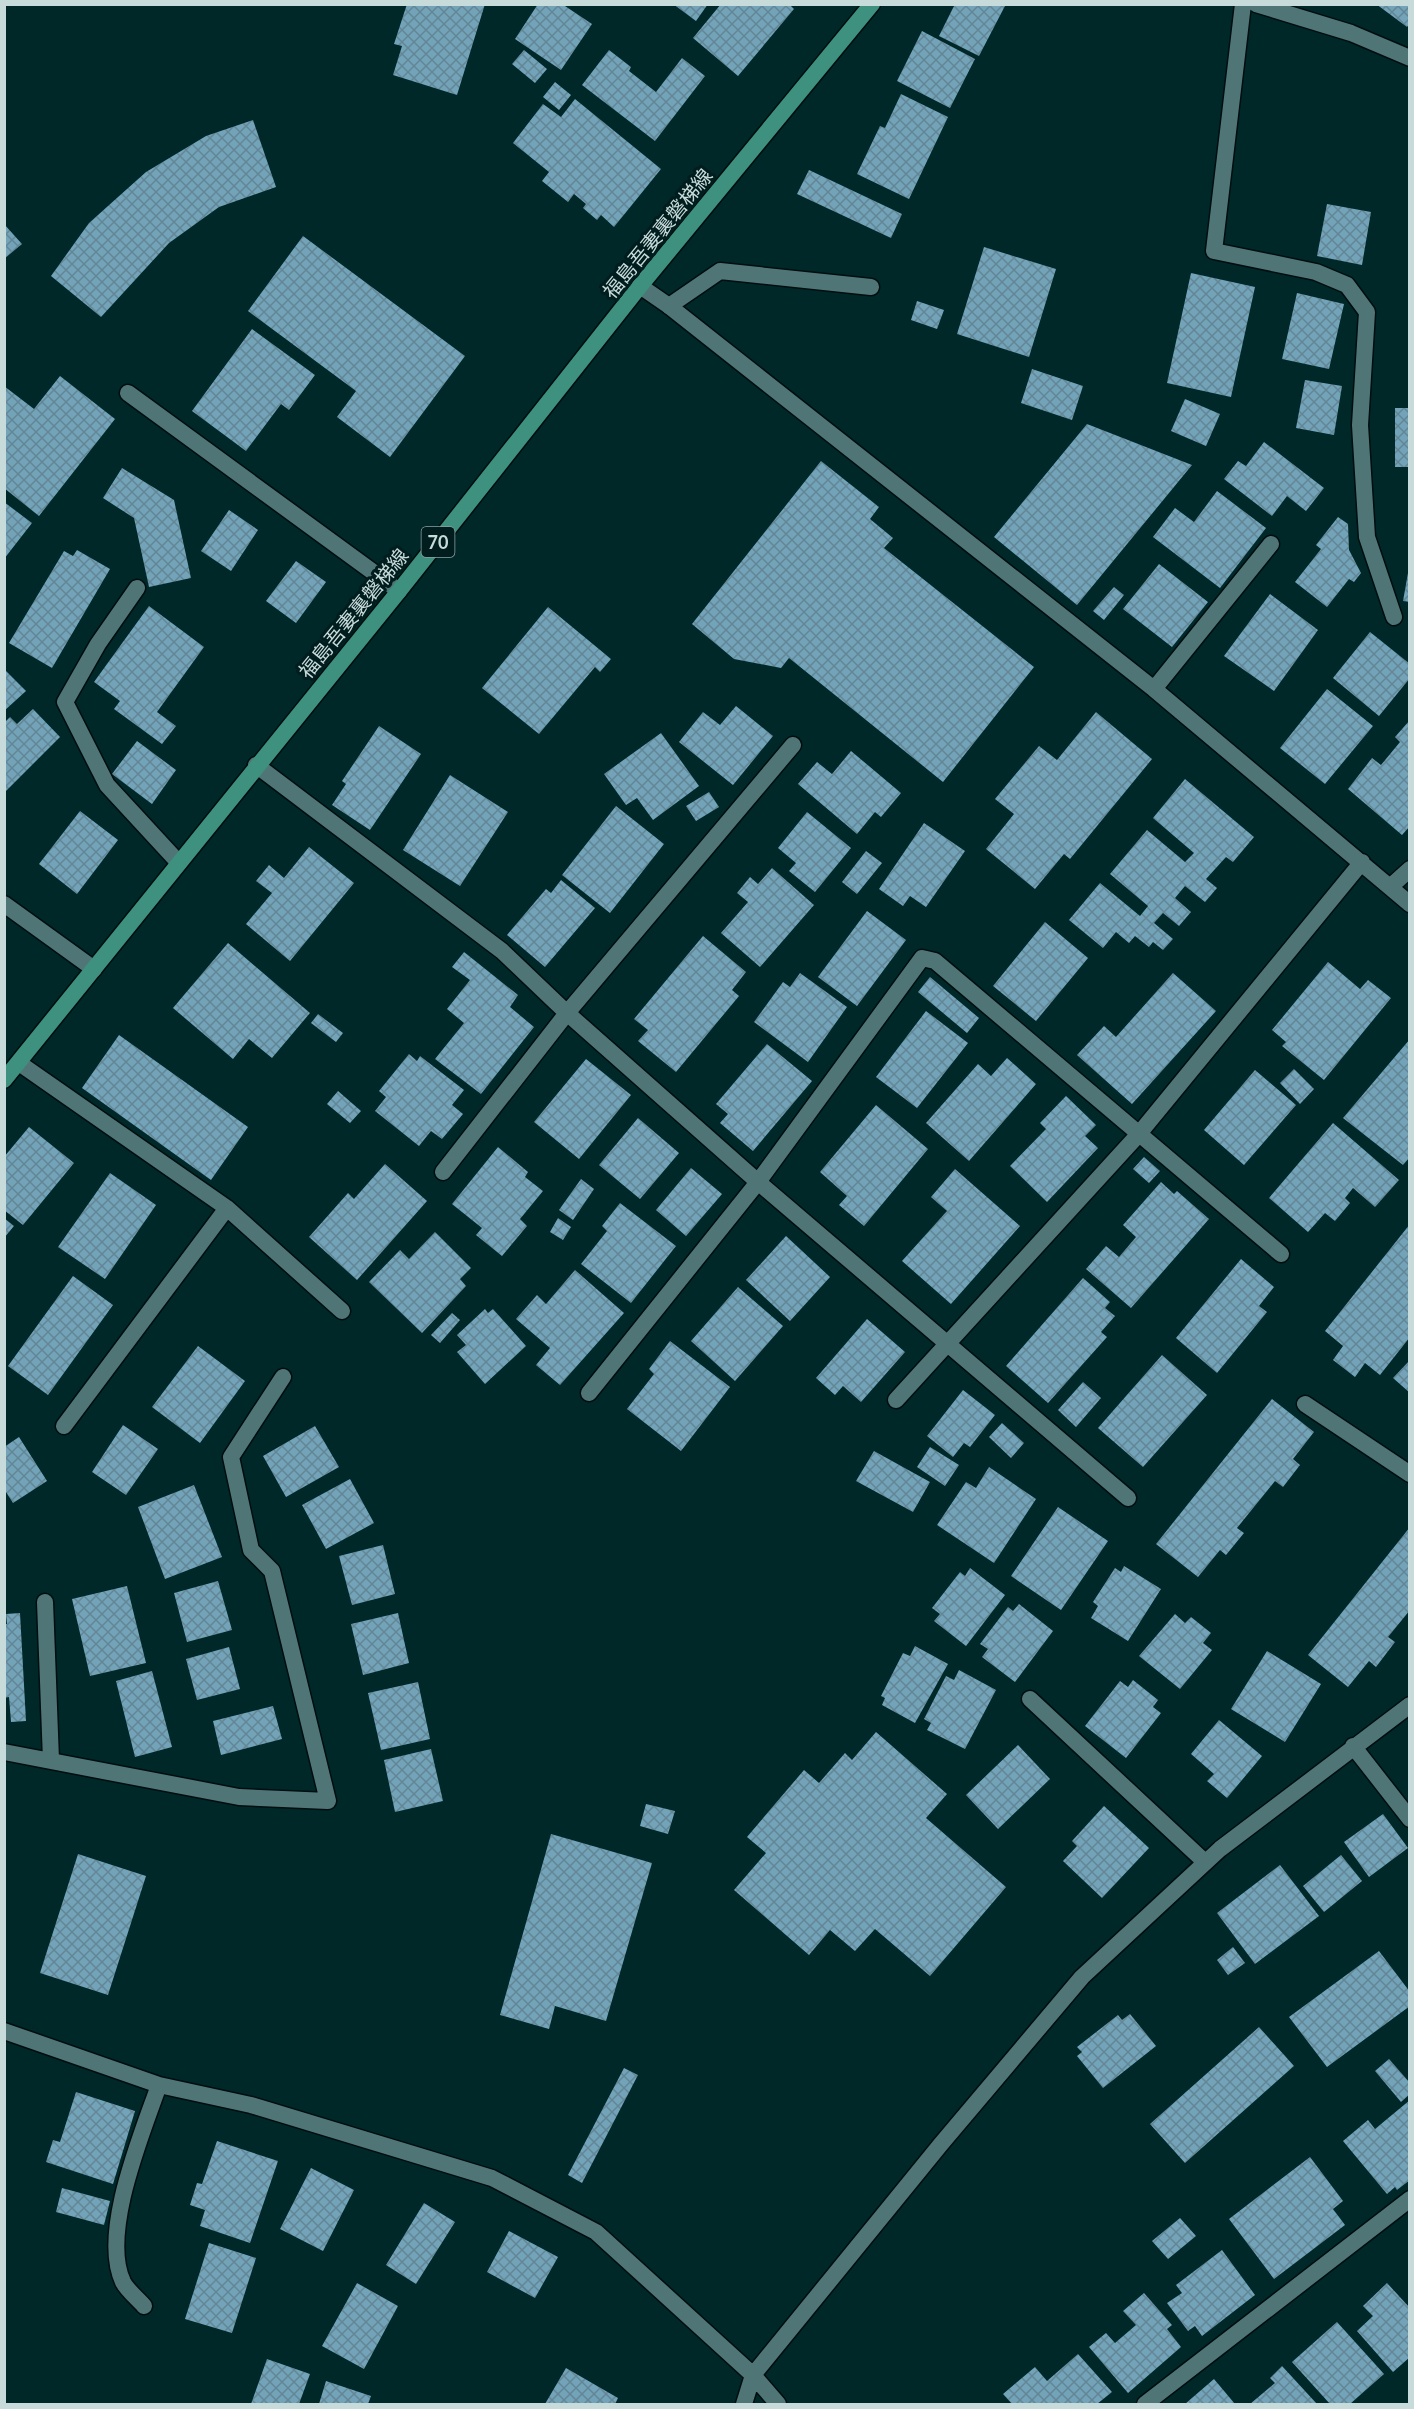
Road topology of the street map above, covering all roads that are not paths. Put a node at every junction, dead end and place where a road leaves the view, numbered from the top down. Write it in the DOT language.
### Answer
graph roads {
  1 [pos="872,4"];
  2 [pos="1243,4"];
  3 [pos="1256,4"];
  4 [pos="1410,58"];
  5 [pos="640,286"];
  6 [pos="871,287"];
  7 [pos="669,306"];
  8 [pos="128,393"];
  9 [pos="1271,544"];
  10 [pos="137,588"];
  11 [pos="399,591"];
  12 [pos="1394,617"];
  13 [pos="1154,689"];
  14 [pos="793,745"];
  15 [pos="256,765"];
  16 [pos="1362,862"];
  17 [pos="178,863"];
  18 [pos="1410,869"];
  19 [pos="1390,887"];
  20 [pos="4,904"];
  21 [pos="1410,904"];
  22 [pos="94,969"];
  23 [pos="567,1013"];
  24 [pos="19,1063"];
  25 [pos="4,1080"];
  26 [pos="1138,1135"];
  27 [pos="443,1172"];
  28 [pos="758,1182"];
  29 [pos="227,1208"];
  30 [pos="1281,1254"];
  31 [pos="342,1311"];
  32 [pos="946,1343"];
  33 [pos="283,1377"];
  34 [pos="589,1393"];
  35 [pos="896,1400"];
  36 [pos="1305,1404"];
  37 [pos="64,1426"];
  38 [pos="1410,1474"];
  39 [pos="1128,1498"];
  40 [pos="45,1602"];
  41 [pos="1030,1699"];
  42 [pos="1410,1705"];
  43 [pos="1353,1746"];
  44 [pos="4,1752"];
  45 [pos="51,1760"];
  46 [pos="1410,1819"];
  47 [pos="1205,1862"];
  48 [pos="4,2031"];
  49 [pos="159,2085"];
  50 [pos="1410,2199"];
  51 [pos="144,2306"];
  52 [pos="753,2375"];
  53 [pos="744,2404"];
  54 [pos="778,2404"];
  55 [pos="1145,2404"];
  1 -- 5 [label="main road, 福島吾妻裏磐梯線 / 70"];
  2 -- 12 [label="street"];
  3 -- 4 [label="street"];
  5 -- 7 [label="street"];
  5 -- 11 [label="main road, 福島吾妻裏磐梯線 / 70"];
  6 -- 7 [label="street"];
  7 -- 13 [label="street"];
  8 -- 11 [label="street"];
  9 -- 13 [label="street"];
  10 -- 17 [label="street"];
  11 -- 15 [label="main road, 福島吾妻裏磐梯線 / 70"];
  13 -- 16 [label="street"];
  14 -- 23 [label="street"];
  15 -- 17 [label="main road, 福島吾妻裏磐梯線 / 70"];
  15 -- 23 [label="street"];
  16 -- 19 [label="street"];
  16 -- 26 [label="street"];
  17 -- 22 [label="main road, 福島吾妻裏磐梯線 / 70"];
  18 -- 19 [label="street"];
  19 -- 21 [label="street"];
  20 -- 22 [label="street"];
  22 -- 24 [label="main road, 福島吾妻裏磐梯線 / 70"];
  23 -- 27 [label="street"];
  23 -- 28 [label="street"];
  24 -- 25 [label="main road, 福島吾妻裏磐梯線 / 70"];
  24 -- 29 [label="street"];
  26 -- 28 [label="street"];
  26 -- 30 [label="street"];
  26 -- 32 [label="street"];
  28 -- 32 [label="street"];
  28 -- 34 [label="street"];
  29 -- 31 [label="street"];
  29 -- 37 [label="street"];
  32 -- 35 [label="street"];
  32 -- 39 [label="street"];
  33 -- 45 [label="street"];
  36 -- 38 [label="street"];
  40 -- 45 [label="street"];
  41 -- 47 [label="street"];
  42 -- 43 [label="street"];
  43 -- 46 [label="street"];
  43 -- 47 [label="street"];
  44 -- 45 [label="street"];
  47 -- 52 [label="street"];
  48 -- 49 [label="street"];
  49 -- 51 [label="street"];
  49 -- 52 [label="street"];
  50 -- 55 [label="street"];
  52 -- 53 [label="street"];
  52 -- 54 [label="street"];
}
